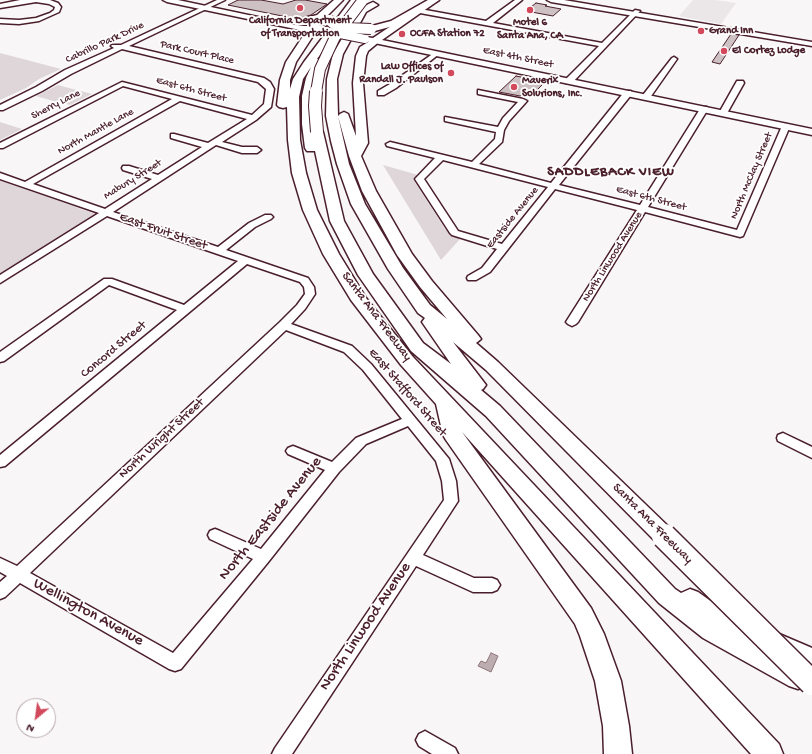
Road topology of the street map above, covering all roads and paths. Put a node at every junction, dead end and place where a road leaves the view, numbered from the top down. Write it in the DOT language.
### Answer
graph roads {
  1 [pos="37,0"];
  2 [pos="167,0"];
  3 [pos="184,0"];
  4 [pos="222,0"];
  5 [pos="338,0"];
  6 [pos="344,0"];
  7 [pos="356,0"];
  8 [pos="362,0"];
  9 [pos="435,0"];
  10 [pos="518,0"];
  11 [pos="551,0"];
  12 [pos="570,0"];
  13 [pos="372,2"];
  14 [pos="59,3"];
  15 [pos="206,5"];
  16 [pos="0,6"];
  17 [pos="420,11"];
  18 [pos="635,13"];
  19 [pos="324,18"];
  20 [pos="0,22"];
  21 [pos="297,23"];
  22 [pos="488,23"];
  23 [pos="317,29"];
  24 [pos="370,40"];
  25 [pos="811,43"];
  26 [pos="604,45"];
  27 [pos="117,47"];
  28 [pos="320,48"];
  29 [pos="436,54"];
  30 [pos="674,59"];
  31 [pos="343,80"];
  32 [pos="569,81"];
  33 [pos="740,83"];
  34 [pos="122,84"];
  35 [pos="264,85"];
  36 [pos="481,92"];
  37 [pos="381,93"];
  38 [pos="628,94"];
  39 [pos="646,97"];
  40 [pos="178,98"];
  41 [pos="6,102"];
  42 [pos="343,105"];
  43 [pos="0,108"];
  44 [pos="704,109"];
  45 [pos="723,113"];
  46 [pos="253,118"];
  47 [pos="448,119"];
  48 [pos="293,124"];
  49 [pos="786,126"];
  50 [pos="500,130"];
  51 [pos="320,131"];
  52 [pos="812,132"];
  53 [pos="174,136"];
  54 [pos="211,144"];
  55 [pos="390,144"];
  56 [pos="0,146"];
  57 [pos="257,150"];
  58 [pos="355,156"];
  59 [pos="441,157"];
  60 [pos="474,165"];
  61 [pos="126,168"];
  62 [pos="0,176"];
  63 [pos="159,178"];
  64 [pos="25,185"];
  65 [pos="555,186"];
  66 [pos="358,204"];
  67 [pos="643,209"];
  68 [pos="104,212"];
  69 [pos="334,214"];
  70 [pos="268,217"];
  71 [pos="740,234"];
  72 [pos="504,248"];
  73 [pos="218,251"];
  74 [pos="245,260"];
  75 [pos="472,278"];
  76 [pos="0,280"];
  77 [pos="304,280"];
  78 [pos="185,309"];
  79 [pos="424,309"];
  80 [pos="572,322"];
  81 [pos="284,325"];
  82 [pos="417,347"];
  83 [pos="0,358"];
  84 [pos="492,366"];
  85 [pos="445,402"];
  86 [pos="411,420"];
  87 [pos="476,435"];
  88 [pos="783,438"];
  89 [pos="293,451"];
  90 [pos="812,452"];
  91 [pos="0,462"];
  92 [pos="334,468"];
  93 [pos="451,501"];
  94 [pos="215,535"];
  95 [pos="264,557"];
  96 [pos="413,558"];
  97 [pos="0,564"];
  98 [pos="18,574"];
  99 [pos="492,585"];
  100 [pos="0,592"];
  101 [pos="812,660"];
  102 [pos="175,663"];
  103 [pos="812,684"];
  104 [pos="425,740"];
  105 [pos="282,754"];
  106 [pos="449,754"];
  107 [pos="618,754"];
  108 [pos="769,754"];
  1 -- 14 [label="street"];
  1 -- 16 [label="street"];
  2 -- 15 [label="main road, East 4th Street"];
  3 -- 15 [label="main road, East 4th Street"];
  4 -- 15 [label="street, Cabrillo Park Drive"];
  5 -- 19 [label="highway"];
  6 -- 19 [label="highway"];
  7 -- 28 [label="highway, Santa Ana Freeway"];
  8 -- 51 [label="highway, bridge"];
  9 -- 17 [label="main road"];
  9 -- 19 [label="highway, bridge"];
  10 -- 22 [label="street"];
  11 -- 18 [label="main road"];
  12 -- 18 [label="main road"];
  13 -- 31 [label="highway"];
  13 -- 51 [label="highway, bridge"];
  13 -- 66 [label="highway, Santa Ana Freeway"];
  14 -- 20 [label="street"];
  15 -- 21 [label="main road, East 4th Street"];
  15 -- 23 [label="main road, East 4th Street"];
  15 -- 27 [label="street, Cabrillo Park Drive"];
  17 -- 22 [label="street"];
  17 -- 24 [label="main road"];
  18 -- 25 [label="main road"];
  18 -- 26 [label="street"];
  19 -- 21 [label="highway"];
  19 -- 23 [label="highway"];
  21 -- 23 [label="main road, East 4th Street"];
  22 -- 26 [label="street"];
  23 -- 24 [label="main road, East 4th Street, bridge"];
  23 -- 48 [label="highway"];
  24 -- 29 [label="main road, East 4th Street"];
  24 -- 58 [label="highway"];
  26 -- 32 [label="street"];
  27 -- 35 [label="street, Park Court Place"];
  27 -- 41 [label="street, Cabrillo Park Drive"];
  28 -- 48 [label="highway, Santa Ana Freeway"];
  28 -- 69 [label="highway, Santa Ana Freeway"];
  29 -- 32 [label="main road, East 4th Street"];
  29 -- 37 [label="street"];
  30 -- 39 [label="street"];
  32 -- 38 [label="main road, East 4th Street"];
  33 -- 45 [label="street"];
  34 -- 40 [label="street, East 6th Street"];
  34 -- 56 [label="street, Sherry Lane"];
  35 -- 46 [label="street, Mabury Street"];
  36 -- 50 [label="street"];
  38 -- 39 [label="main road, East 4th Street"];
  38 -- 65 [label="street, Eastside Avenue"];
  39 -- 44 [label="main road, East 4th Street"];
  40 -- 46 [label="street, East 6th Street"];
  40 -- 64 [label="street, North Mantle Lane"];
  41 -- 43 [label="street, Cabrillo Park Drive"];
  42 -- 58 [label="highway, Santa Ana Freeway"];
  44 -- 45 [label="main road, East 4th Street"];
  44 -- 67 [label="street, North Linwood Avenue"];
  45 -- 49 [label="main road, East 4th Street"];
  46 -- 54 [label="street, Mabury Street"];
  47 -- 50 [label="street"];
  48 -- 85 [label="highway, Santa Ana Freeway"];
  49 -- 52 [label="main road, East 4th Street"];
  49 -- 71 [label="street, North McClay Street"];
  50 -- 60 [label="street"];
  51 -- 66 [label="highway"];
  51 -- 69 [label="highway"];
  53 -- 54 [label="street"];
  54 -- 57 [label="street"];
  54 -- 63 [label="street, Mabury Street"];
  55 -- 59 [label="street, East 6th Street"];
  58 -- 84 [label="highway, Santa Ana Freeway"];
  59 -- 60 [label="street, East 6th Street"];
  59 -- 72 [label="street"];
  60 -- 65 [label="street, East 6th Street"];
  61 -- 63 [label="street"];
  62 -- 64 [label="street, East Fruit Street"];
  63 -- 68 [label="street, Mabury Street"];
  64 -- 68 [label="street, East Fruit Street"];
  65 -- 67 [label="street, East 6th Street"];
  65 -- 72 [label="street, Eastside Avenue"];
  66 -- 79 [label="highway, Santa Ana Freeway"];
  67 -- 71 [label="street, East 6th Street"];
  67 -- 80 [label="street, North Linwood Avenue"];
  68 -- 73 [label="street, East Fruit Street"];
  68 -- 76 [label="street, Mabury Street"];
  69 -- 82 [label="highway"];
  70 -- 73 [label="street"];
  72 -- 75 [label="street, Eastside Avenue"];
  73 -- 74 [label="street, East Fruit Street"];
  74 -- 77 [label="street, East Fruit Street"];
  74 -- 78 [label="street, Concord Street"];
  77 -- 81 [label="street, North Wright Street"];
  78 -- 83 [label="street"];
  78 -- 91 [label="street, Concord Street"];
  79 -- 84 [label="highway, Santa Ana Freeway"];
  79 -- 101 [label="highway"];
  81 -- 86 [label="street, East Stafford Street"];
  81 -- 98 [label="street, North Wright Street"];
  82 -- 87 [label="highway, Santa Ana Freeway"];
  82 -- 103 [label="highway"];
  84 -- 103 [label="highway, Santa Ana Freeway, bridge"];
  85 -- 87 [label="highway, Santa Ana Freeway"];
  85 -- 107 [label="highway"];
  86 -- 92 [label="street, North Eastside Avenue"];
  86 -- 93 [label="street, East Stafford Street"];
  87 -- 108 [label="highway, Santa Ana Freeway"];
  88 -- 90 [label="street"];
  89 -- 92 [label="street"];
  92 -- 95 [label="street, North Eastside Avenue"];
  93 -- 96 [label="street, North Linwood Avenue"];
  94 -- 95 [label="street"];
  95 -- 102 [label="street, North Eastside Avenue"];
  96 -- 99 [label="street"];
  96 -- 105 [label="street, North Linwood Avenue"];
  97 -- 98 [label="street, Wellington Avenue"];
  98 -- 100 [label="street, North Wright Street"];
  98 -- 102 [label="street, Wellington Avenue"];
  104 -- 106 [label="street"];
}
